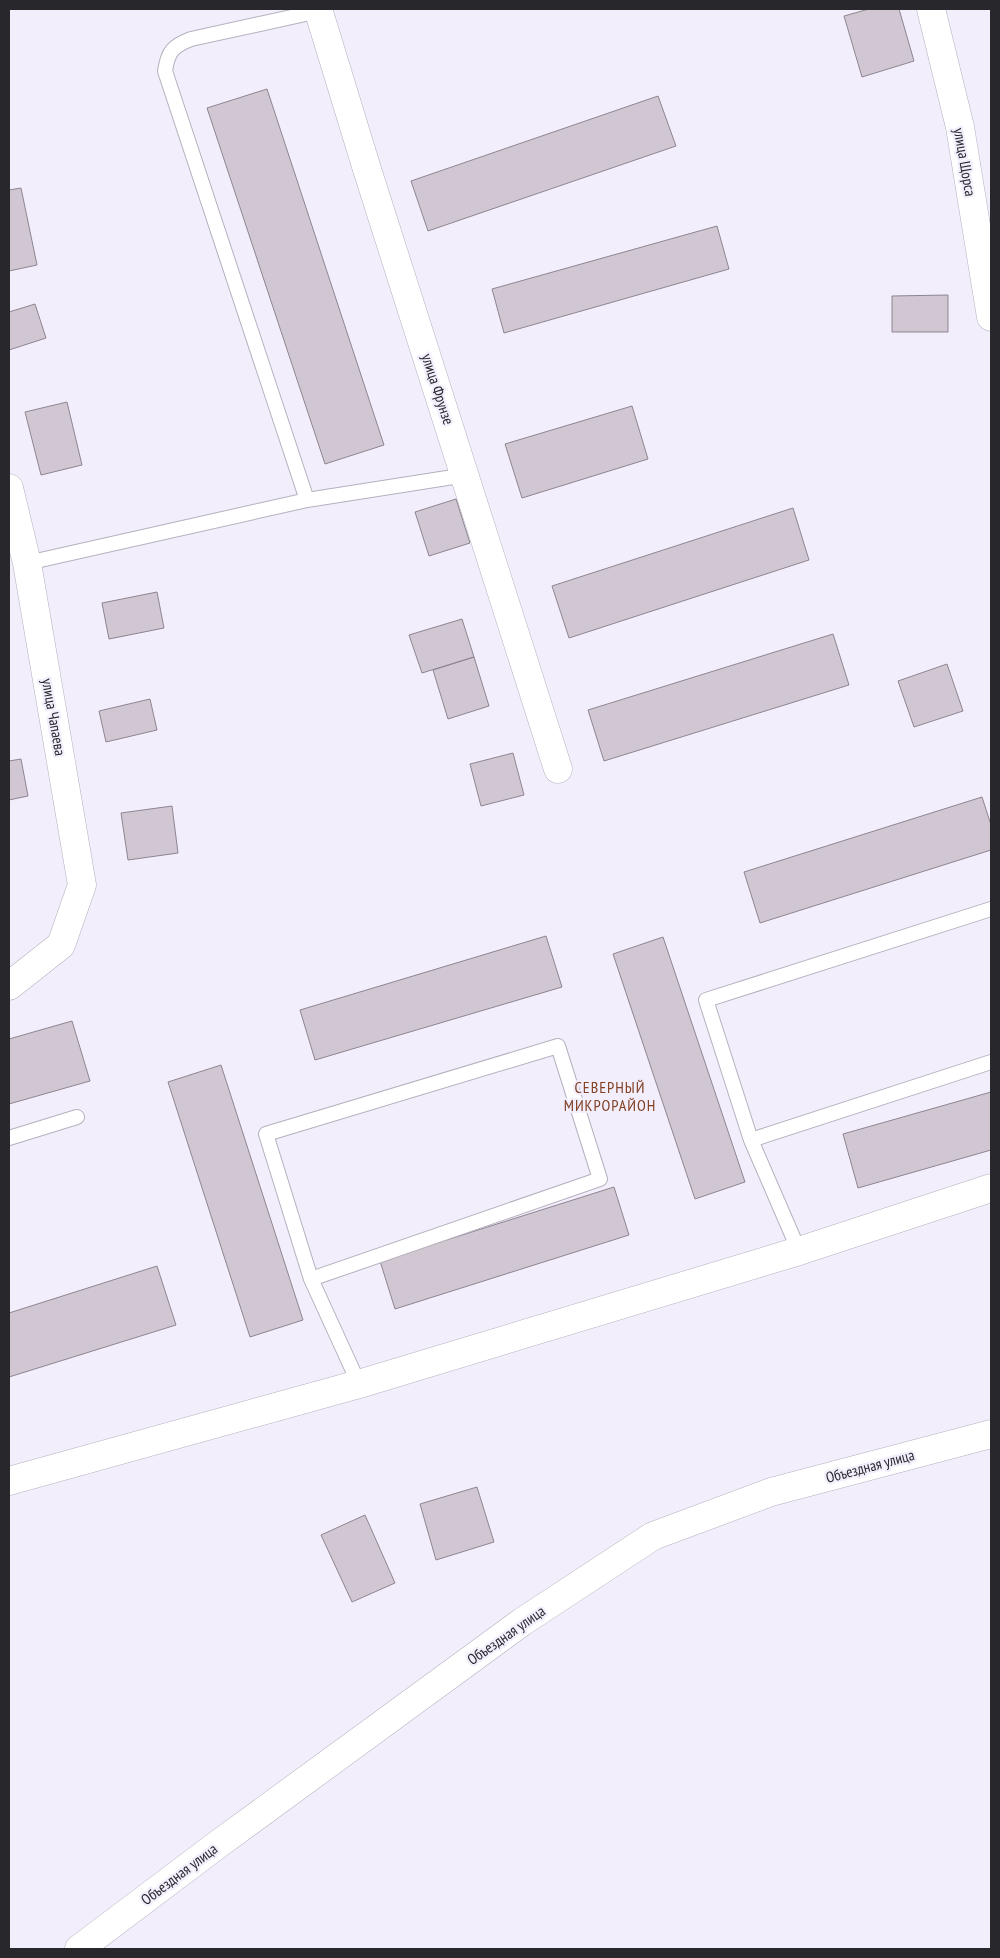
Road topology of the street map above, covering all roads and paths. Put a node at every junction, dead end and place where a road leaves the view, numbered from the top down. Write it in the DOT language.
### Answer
graph roads {
  1 [pos="931,9"];
  2 [pos="318,10"];
  3 [pos="991,317"];
  4 [pos="466,475"];
  5 [pos="9,488"];
  6 [pos="307,500"];
  7 [pos="23,581"];
  8 [pos="558,769"];
  9 [pos="991,909"];
  10 [pos="9,986"];
  11 [pos="991,1062"];
  12 [pos="77,1117"];
  13 [pos="9,1138"];
  14 [pos="751,1140"];
  15 [pos="991,1188"];
  16 [pos="799,1251"];
  17 [pos="311,1279"];
  18 [pos="359,1384"];
  19 [pos="991,1434"];
  20 [pos="9,1480"];
  21 [pos="79,1949"];
  1 -- 3 [label="street, улица Щорса"];
  2 -- 4 [label="street, улица Фрунзе"];
  2 -- 6 [label="lane"];
  4 -- 6 [label="lane"];
  4 -- 8 [label="street, улица Фрунзе"];
  5 -- 7 [label="street, улица Чапаева"];
  6 -- 7 [label="lane"];
  7 -- 10 [label="street, улица Чапаева"];
  9 -- 14 [label="lane"];
  11 -- 14 [label="lane"];
  12 -- 13 [label="lane"];
  14 -- 16 [label="lane"];
  15 -- 16 [label="street"];
  16 -- 18 [label="street"];
  17 -- 17 [label="lane"];
  17 -- 18 [label="lane"];
  18 -- 20 [label="street"];
  19 -- 21 [label="street, Объездная улица"];
}
